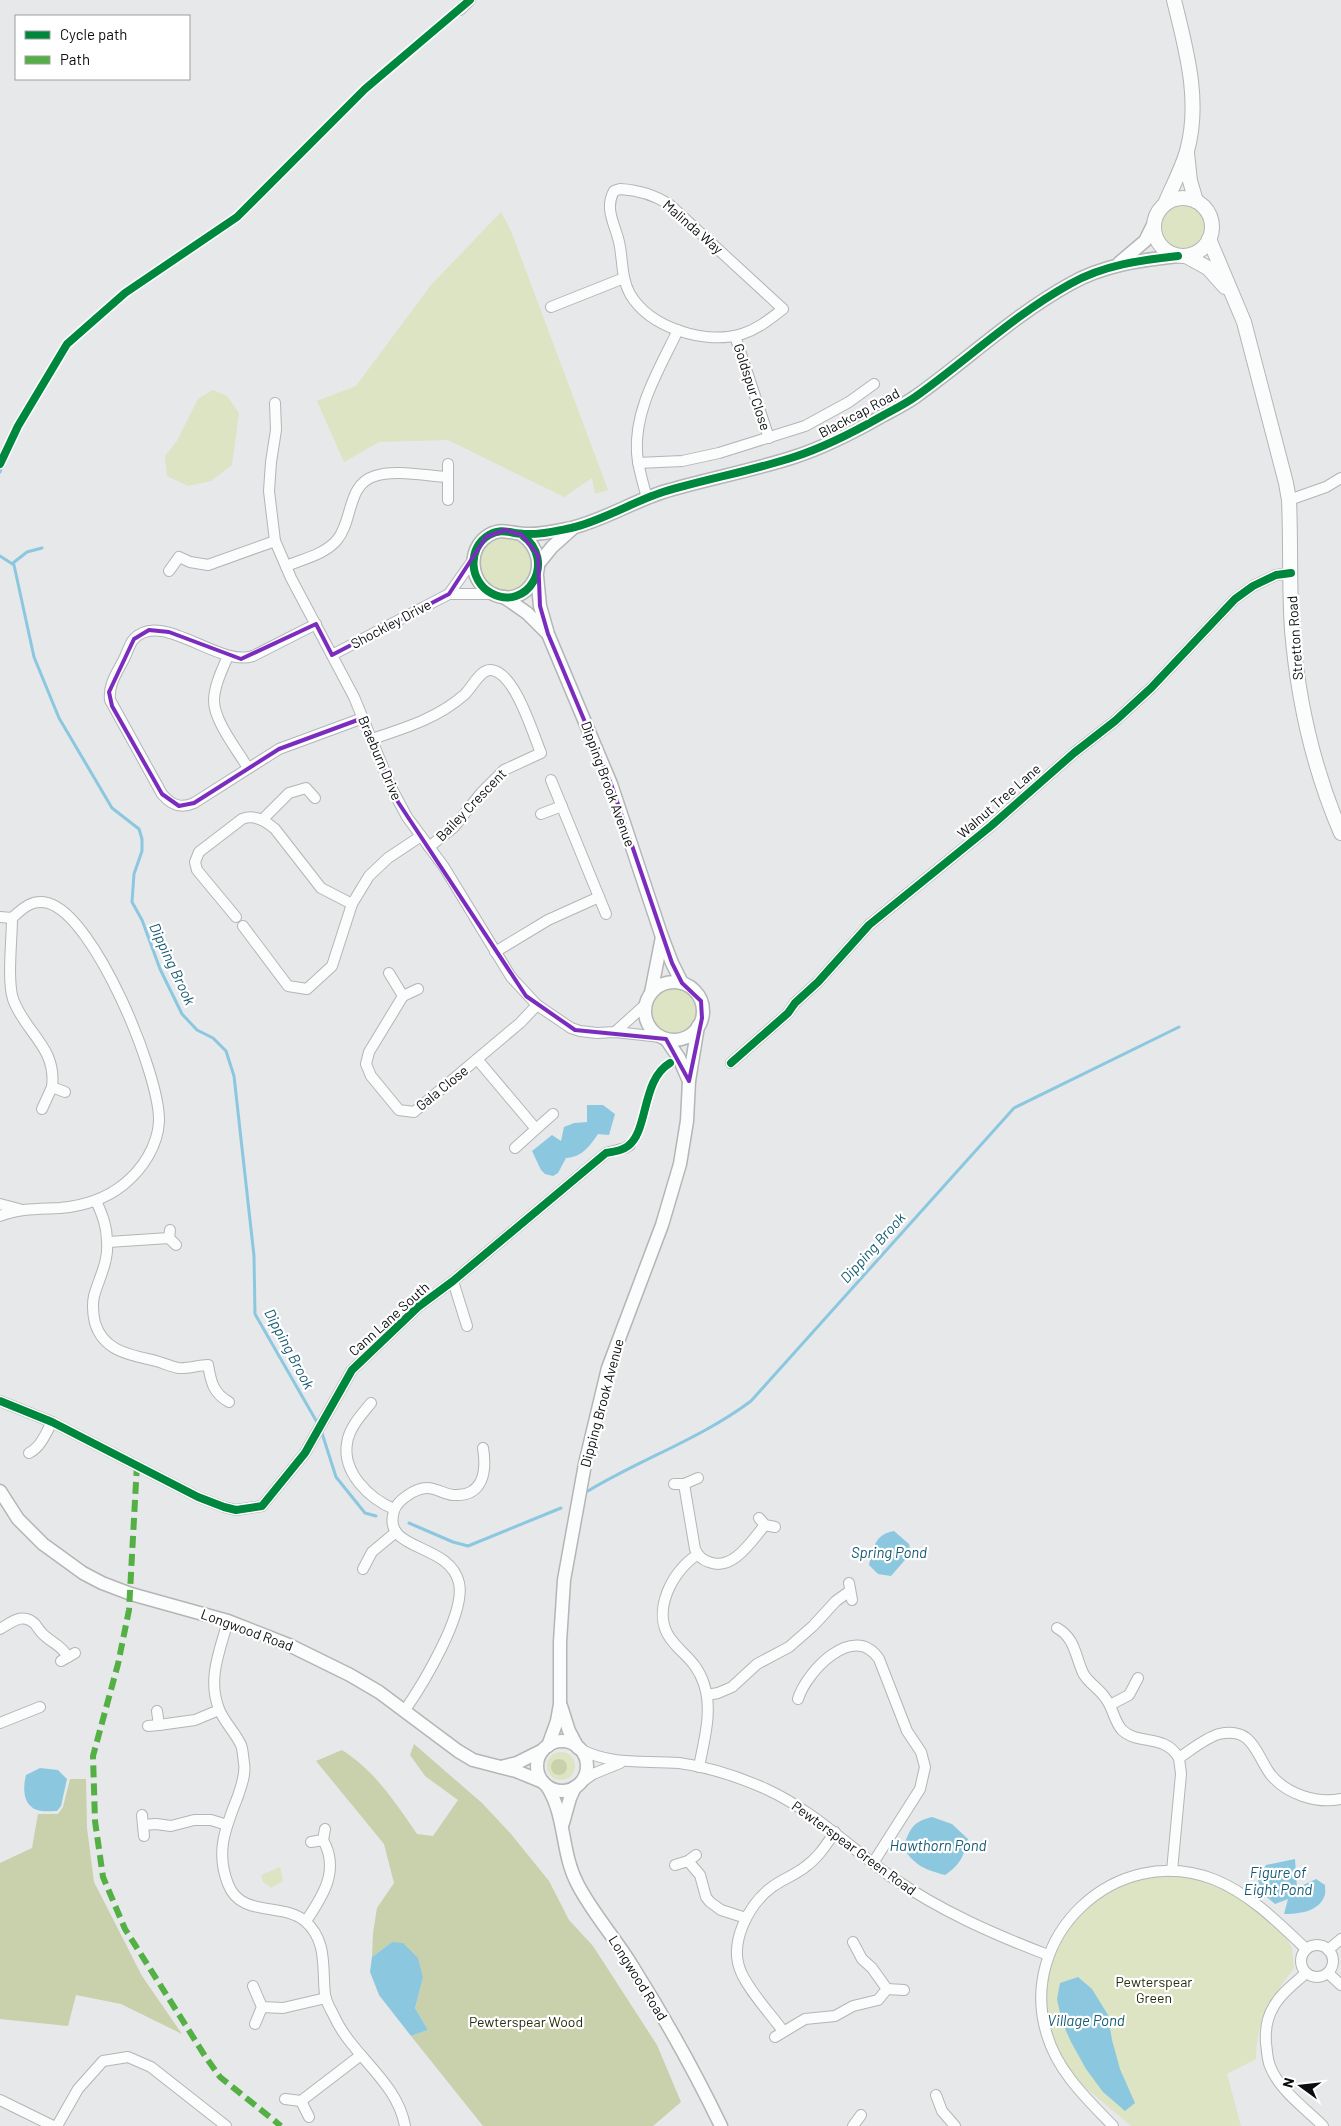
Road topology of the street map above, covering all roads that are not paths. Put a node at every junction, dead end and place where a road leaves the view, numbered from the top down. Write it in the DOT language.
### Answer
graph roads {
  1 [pos="470,0"];
  2 [pos="1174,0"];
  3 [pos="460,10"];
  4 [pos="1187,152"];
  5 [pos="1196,201"];
  6 [pos="1165,204"];
  7 [pos="1154,223"];
  8 [pos="1209,239"];
  9 [pos="1182,256"];
  10 [pos="1117,265"];
  11 [pos="624,278"];
  12 [pos="1232,295"];
  13 [pos="551,307"];
  14 [pos="678,330"];
  15 [pos="735,336"];
  16 [pos="874,384"];
  17 [pos="274,403"];
  18 [pos="769,438"];
  19 [pos="638,463"];
  20 [pos="448,464"];
  21 [pos="448,476"];
  22 [pos="1341,478"];
  23 [pos="647,498"];
  24 [pos="448,500"];
  25 [pos="1289,500"];
  26 [pos="574,527"];
  27 [pos="522,535"];
  28 [pos="275,542"];
  29 [pos="473,560"];
  30 [pos="286,566"];
  31 [pos="538,570"];
  32 [pos="169,571"];
  33 [pos="1292,573"];
  34 [pos="449,594"];
  35 [pos="498,595"];
  36 [pos="316,624"];
  37 [pos="548,634"];
  38 [pos="332,655"];
  39 [pos="228,656"];
  40 [pos="363,718"];
  41 [pos="372,739"];
  42 [pos="248,768"];
  43 [pos="552,780"];
  44 [pos="315,798"];
  45 [pos="562,806"];
  46 [pos="541,814"];
  47 [pos="262,820"];
  48 [pos="1341,833"];
  49 [pos="420,836"];
  50 [pos="429,847"];
  51 [pos="599,897"];
  52 [pos="352,904"];
  53 [pos="606,914"];
  54 [pos="236,917"];
  55 [pos="0,918"];
  56 [pos="12,918"];
  57 [pos="243,926"];
  58 [pos="662,936"];
  59 [pos="495,952"];
  60 [pos="389,973"];
  61 [pos="682,983"];
  62 [pos="418,989"];
  63 [pos="403,996"];
  64 [pos="648,999"];
  65 [pos="537,1005"];
  66 [pos="698,1026"];
  67 [pos="615,1032"];
  68 [pos="663,1038"];
  69 [pos="477,1059"];
  70 [pos="731,1063"];
  71 [pos="690,1081"];
  72 [pos="52,1087"];
  73 [pos="64,1092"];
  74 [pos="42,1109"];
  75 [pos="553,1114"];
  76 [pos="536,1129"];
  77 [pos="630,1145"];
  78 [pos="515,1148"];
  79 [pos="96,1201"];
  80 [pos="0,1204"];
  81 [pos="20,1210"];
  82 [pos="0,1216"];
  83 [pos="172,1238"];
  84 [pos="108,1242"];
  85 [pos="453,1281"];
  86 [pos="467,1326"];
  87 [pos="0,1401"];
  88 [pos="229,1402"];
  89 [pos="371,1403"];
  90 [pos="52,1422"];
  91 [pos="483,1448"];
  92 [pos="29,1453"];
  93 [pos="698,1478"];
  94 [pos="0,1491"];
  95 [pos="394,1509"];
  96 [pos="766,1523"];
  97 [pos="396,1532"];
  98 [pos="697,1555"];
  99 [pos="363,1569"];
  100 [pos="850,1592"];
  101 [pos="228,1621"];
  102 [pos="1054,1627"];
  103 [pos="0,1629"];
  104 [pos="68,1657"];
  105 [pos="1138,1678"];
  106 [pos="706,1695"];
  107 [pos="797,1700"];
  108 [pos="560,1704"];
  109 [pos="1110,1705"];
  110 [pos="40,1707"];
  111 [pos="219,1710"];
  112 [pos="405,1710"];
  113 [pos="157,1711"];
  114 [pos="0,1723"];
  115 [pos="159,1725"];
  116 [pos="148,1726"];
  117 [pos="545,1748"];
  118 [pos="579,1748"];
  119 [pos="1179,1758"];
  120 [pos="624,1762"];
  121 [pos="699,1767"];
  122 [pos="501,1768"];
  123 [pos="545,1784"];
  124 [pos="577,1786"];
  125 [pos="1341,1799"];
  126 [pos="227,1825"];
  127 [pos="563,1828"];
  128 [pos="835,1832"];
  129 [pos="144,1836"];
  130 [pos="311,1842"];
  131 [pos="873,1863"];
  132 [pos="675,1865"];
  133 [pos="1172,1871"];
  134 [pos="746,1918"];
  135 [pos="306,1921"];
  136 [pos="1341,1939"];
  137 [pos="853,1941"];
  138 [pos="1306,1949"];
  139 [pos="1328,1950"];
  140 [pos="1048,1956"];
  141 [pos="1306,1973"];
  142 [pos="1328,1973"];
  143 [pos="253,1986"];
  144 [pos="1341,1986"];
  145 [pos="887,1989"];
  146 [pos="904,1990"];
  147 [pos="326,1998"];
  148 [pos="262,2007"];
  149 [pos="255,2024"];
  150 [pos="361,2055"];
  151 [pos="936,2095"];
  152 [pos="285,2099"];
  153 [pos="0,2100"];
  154 [pos="302,2101"];
  155 [pos="862,2115"];
  156 [pos="309,2118"];
  157 [pos="53,2126"];
  158 [pos="57,2126"];
  159 [pos="226,2126"];
  160 [pos="405,2126"];
  161 [pos="721,2126"];
  162 [pos="853,2126"];
  163 [pos="955,2126"];
  164 [pos="1113,2126"];
  165 [pos="1323,2126"];
  1 -- 3 [label="street"];
  2 -- 4 [label="main road"];
  4 -- 5 [label="main road"];
  4 -- 6 [label="main road"];
  5 -- 6 [label="main road"];
  5 -- 8 [label="main road"];
  6 -- 7 [label="main road"];
  7 -- 9 [label="main road"];
  7 -- 10 [label="street, Blackcap Road"];
  8 -- 9 [label="main road"];
  8 -- 12 [label="main road, Stretton Road"];
  9 -- 10 [label="street, Blackcap Road"];
  9 -- 12 [label="main road, Stretton Road"];
  10 -- 23 [label="street, Blackcap Road"];
  11 -- 13 [label="street"];
  11 -- 14 [label="street"];
  11 -- 15 [label="street, Malinda Way"];
  12 -- 25 [label="main road, Stretton Road"];
  14 -- 15 [label="street"];
  14 -- 19 [label="street"];
  15 -- 18 [label="street, Goldspur Close"];
  16 -- 18 [label="street, Goldspur Close"];
  17 -- 28 [label="street, Braeburn Drive"];
  18 -- 19 [label="street, Goldspur Close"];
  19 -- 23 [label="street"];
  20 -- 21 [label="street"];
  21 -- 24 [label="street"];
  21 -- 30 [label="street"];
  22 -- 25 [label="street"];
  23 -- 26 [label="street, Blackcap Road"];
  25 -- 33 [label="main road, Stretton Road"];
  26 -- 27 [label="street, Blackcap Road"];
  26 -- 31 [label="street, Blackcap Road"];
  27 -- 29 [label="street"];
  27 -- 31 [label="street"];
  28 -- 30 [label="street, Braeburn Drive"];
  28 -- 32 [label="street"];
  29 -- 34 [label="street, Shockley Drive"];
  29 -- 35 [label="street"];
  30 -- 36 [label="street, Braeburn Drive"];
  31 -- 35 [label="street"];
  31 -- 37 [label="street, Dipping Brook Avenue"];
  33 -- 48 [label="main road, Stretton Road"];
  33 -- 70 [label="street, Walnut Tree Lane"];
  34 -- 35 [label="street, Shockley Drive"];
  34 -- 38 [label="street, Shockley Drive"];
  35 -- 37 [label="street, Dipping Brook Avenue"];
  36 -- 38 [label="street, Braeburn Drive"];
  36 -- 39 [label="street"];
  37 -- 58 [label="street, Dipping Brook Avenue"];
  38 -- 40 [label="street, Braeburn Drive"];
  39 -- 42 [label="street"];
  39 -- 42 [label="street"];
  40 -- 41 [label="street, Braeburn Drive"];
  40 -- 42 [label="street"];
  41 -- 49 [label="street, Braeburn Drive"];
  41 -- 50 [label="street, Bailey Crescent"];
  43 -- 45 [label="street"];
  44 -- 47 [label="street"];
  45 -- 46 [label="street"];
  45 -- 51 [label="street"];
  47 -- 52 [label="street"];
  47 -- 54 [label="street"];
  49 -- 50 [label="street, Braeburn Drive"];
  49 -- 52 [label="street"];
  50 -- 59 [label="street, Braeburn Drive"];
  51 -- 53 [label="street"];
  51 -- 59 [label="street"];
  52 -- 57 [label="street"];
  55 -- 56 [label="street"];
  56 -- 72 [label="street"];
  56 -- 79 [label="street"];
  58 -- 61 [label="street, Dipping Brook Avenue"];
  58 -- 64 [label="street, Dipping Brook Avenue"];
  59 -- 65 [label="street, Braeburn Drive"];
  60 -- 63 [label="street"];
  61 -- 64 [label="street"];
  61 -- 66 [label="street"];
  62 -- 63 [label="street"];
  63 -- 69 [label="street, Gala Close"];
  64 -- 67 [label="street"];
  64 -- 68 [label="street"];
  65 -- 67 [label="street, Braeburn Drive"];
  65 -- 69 [label="street, Gala Close"];
  66 -- 68 [label="street"];
  66 -- 71 [label="street, Dipping Brook Avenue"];
  67 -- 68 [label="street, Braeburn Drive"];
  68 -- 71 [label="street, Dipping Brook Avenue"];
  69 -- 76 [label="street"];
  71 -- 108 [label="street, Dipping Brook Avenue"];
  72 -- 73 [label="street"];
  72 -- 74 [label="street"];
  75 -- 76 [label="street"];
  76 -- 78 [label="street"];
  77 -- 85 [label="street, Cann Lane South"];
  79 -- 81 [label="street"];
  79 -- 84 [label="street"];
  80 -- 81 [label="street"];
  81 -- 82 [label="street"];
  83 -- 84 [label="street"];
  84 -- 88 [label="street"];
  85 -- 86 [label="street"];
  85 -- 90 [label="street, Cann Lane South"];
  87 -- 90 [label="street, Cann Lane South"];
  89 -- 95 [label="street"];
  90 -- 92 [label="street"];
  91 -- 95 [label="street"];
  93 -- 98 [label="street"];
  94 -- 101 [label="street, Longwood Road"];
  95 -- 97 [label="street"];
  96 -- 98 [label="street"];
  97 -- 99 [label="street"];
  97 -- 112 [label="street"];
  98 -- 106 [label="street"];
  100 -- 106 [label="street"];
  101 -- 111 [label="street"];
  101 -- 112 [label="street, Longwood Road"];
  102 -- 109 [label="street"];
  103 -- 104 [label="street"];
  105 -- 109 [label="street"];
  106 -- 121 [label="street"];
  107 -- 131 [label="street"];
  108 -- 117 [label="street, Dipping Brook Avenue"];
  108 -- 118 [label="street, Dipping Brook Avenue"];
  109 -- 119 [label="street"];
  110 -- 114 [label="street"];
  111 -- 115 [label="street"];
  111 -- 126 [label="street"];
  112 -- 122 [label="street, Longwood Road"];
  113 -- 115 [label="street"];
  115 -- 116 [label="street"];
  117 -- 118 [label="street"];
  117 -- 122 [label="street"];
  117 -- 123 [label="street"];
  118 -- 120 [label="street, Pewterspear Green Road"];
  118 -- 124 [label="street"];
  119 -- 125 [label="street"];
  119 -- 133 [label="street"];
  120 -- 121 [label="street, Pewterspear Green Road"];
  120 -- 124 [label="street, Pewterspear Green Road"];
  121 -- 128 [label="street, Pewterspear Green Road"];
  122 -- 123 [label="street, Longwood Road"];
  123 -- 124 [label="street"];
  123 -- 127 [label="street, Longwood Road"];
  124 -- 127 [label="street, Longwood Road"];
  126 -- 129 [label="street"];
  126 -- 135 [label="street"];
  127 -- 161 [label="street, Longwood Road"];
  128 -- 131 [label="street, Pewterspear Green Road"];
  128 -- 134 [label="street"];
  130 -- 135 [label="street"];
  131 -- 140 [label="street, Pewterspear Green Road"];
  132 -- 134 [label="street"];
  133 -- 138 [label="street"];
  133 -- 140 [label="street"];
  134 -- 145 [label="street"];
  135 -- 147 [label="street"];
  136 -- 139 [label="street"];
  137 -- 145 [label="street"];
  138 -- 139 [label="street"];
  138 -- 141 [label="street"];
  139 -- 142 [label="street"];
  140 -- 164 [label="street"];
  141 -- 142 [label="street"];
  141 -- 165 [label="street"];
  142 -- 144 [label="street"];
  143 -- 148 [label="street"];
  145 -- 146 [label="street"];
  147 -- 148 [label="street"];
  147 -- 150 [label="street"];
  148 -- 149 [label="street"];
  150 -- 154 [label="street"];
  150 -- 160 [label="street"];
  151 -- 163 [label="street"];
  152 -- 154 [label="street"];
  153 -- 157 [label="street"];
  154 -- 156 [label="street"];
  155 -- 162 [label="street"];
  158 -- 159 [label="street"];
}
